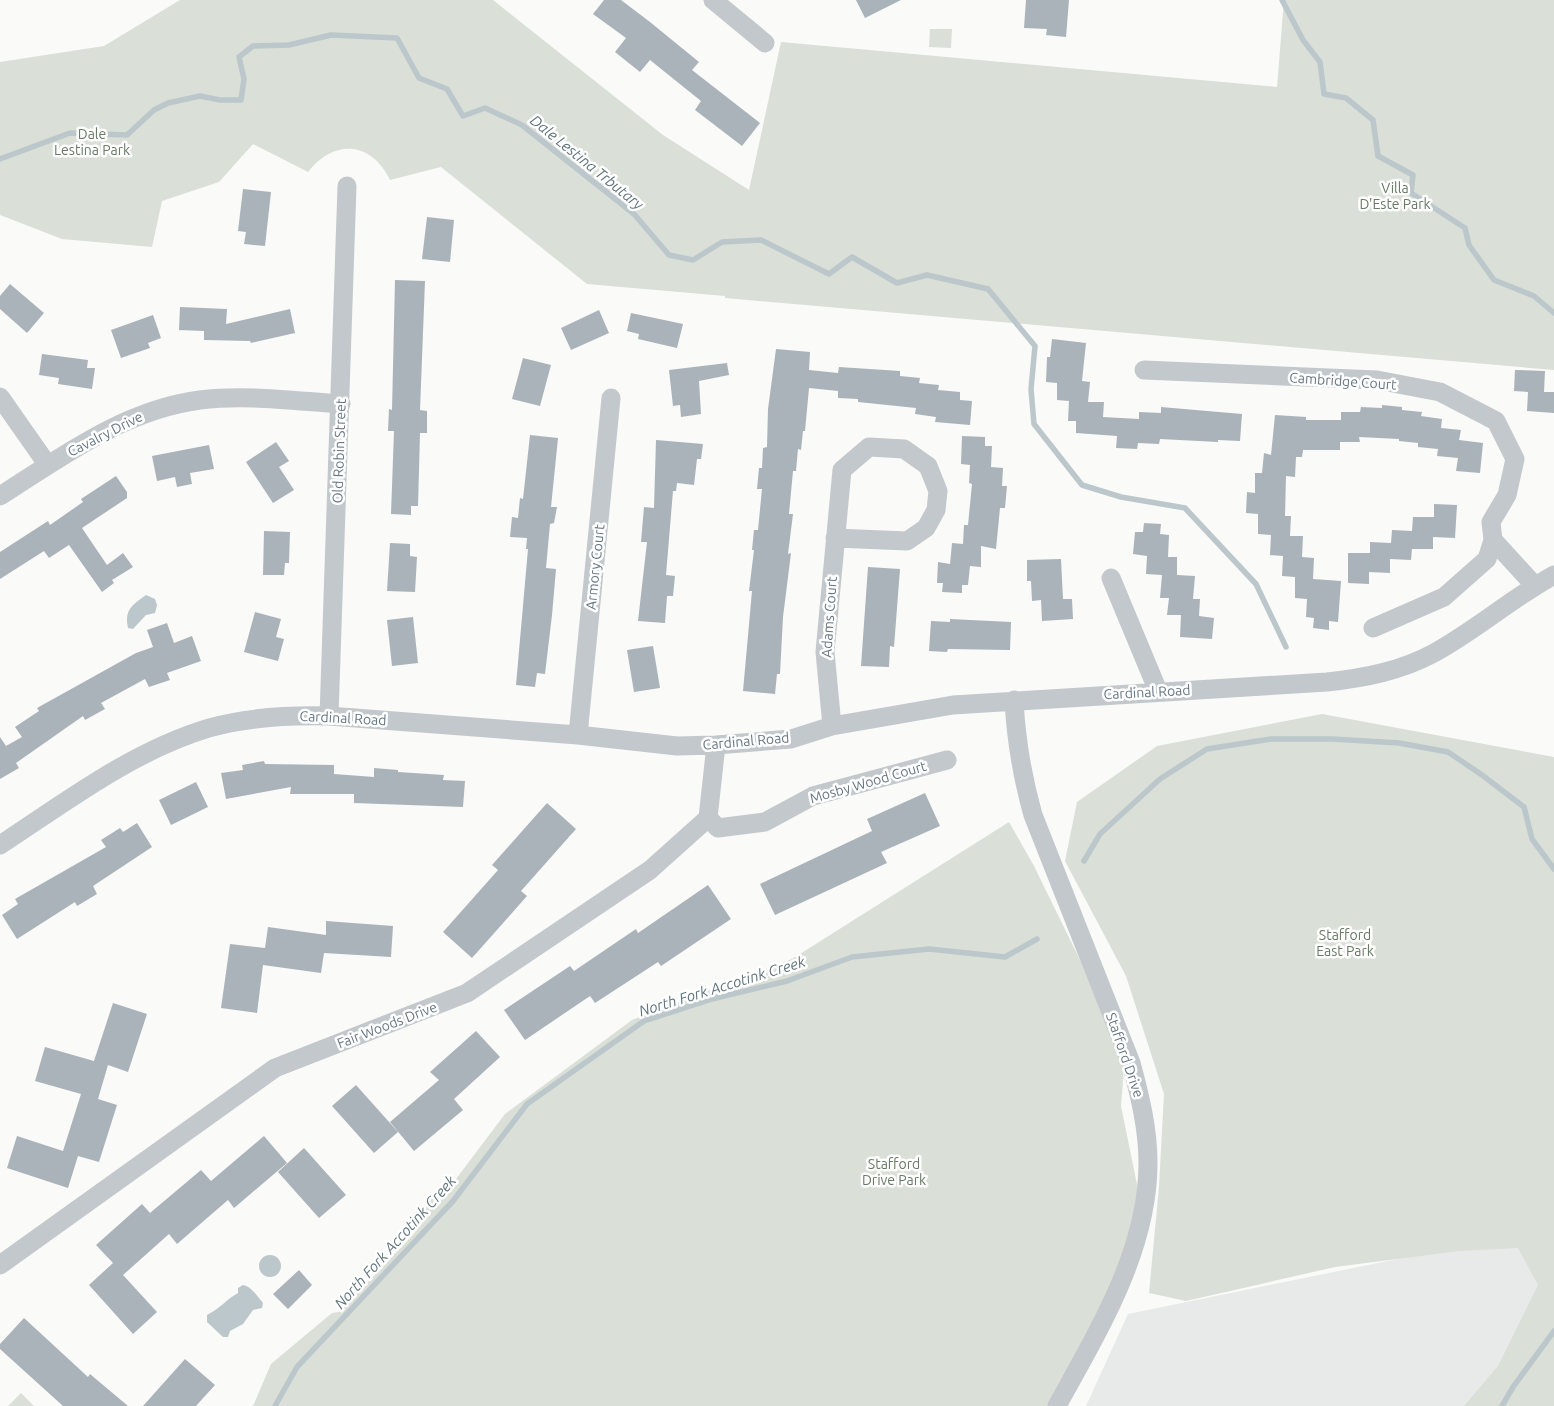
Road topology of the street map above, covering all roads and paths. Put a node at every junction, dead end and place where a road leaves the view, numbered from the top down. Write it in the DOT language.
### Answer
graph roads {
  1 [pos="713,0"];
  2 [pos="765,43"];
  3 [pos="347,186"];
  4 [pos="1144,370"];
  5 [pos="0,397"];
  6 [pos="611,398"];
  7 [pos="341,404"];
  8 [pos="47,464"];
  9 [pos="0,496"];
  10 [pos="835,538"];
  11 [pos="1493,540"];
  12 [pos="1554,575"];
  13 [pos="1111,578"];
  14 [pos="1535,586"];
  15 [pos="1373,628"];
  16 [pos="1158,691"];
  17 [pos="1014,700"];
  18 [pos="329,716"];
  19 [pos="832,726"];
  20 [pos="578,735"];
  21 [pos="716,745"];
  22 [pos="946,760"];
  23 [pos="708,818"];
  24 [pos="0,845"];
  25 [pos="0,1265"];
  26 [pos="1057,1406"];
  1 -- 2 [label="street"];
  3 -- 7 [label="street, Old Robin Street"];
  4 -- 11 [label="street, Cambridge Court"];
  5 -- 8 [label="street"];
  6 -- 20 [label="street, Armory Court"];
  7 -- 8 [label="street, Cavalry Drive"];
  7 -- 18 [label="street, Old Robin Street"];
  8 -- 9 [label="street, Cavalry Drive"];
  10 -- 10 [label="street, Adams Court"];
  10 -- 19 [label="street, Adams Court"];
  11 -- 14 [label="street"];
  11 -- 15 [label="street, Cambridge Court"];
  12 -- 14 [label="street, Cardinal Road"];
  13 -- 16 [label="street"];
  14 -- 16 [label="street, Cardinal Road"];
  16 -- 17 [label="street, Cardinal Road"];
  17 -- 19 [label="street, Cardinal Road"];
  17 -- 26 [label="street, Stafford Drive"];
  18 -- 20 [label="street, Cardinal Road"];
  18 -- 24 [label="street, Cardinal Road"];
  19 -- 21 [label="street, Cardinal Road"];
  20 -- 21 [label="street, Cardinal Road"];
  21 -- 23 [label="street"];
  22 -- 23 [label="street, Mosby Wood Court"];
  23 -- 25 [label="street, Fair Woods Drive"];
}
